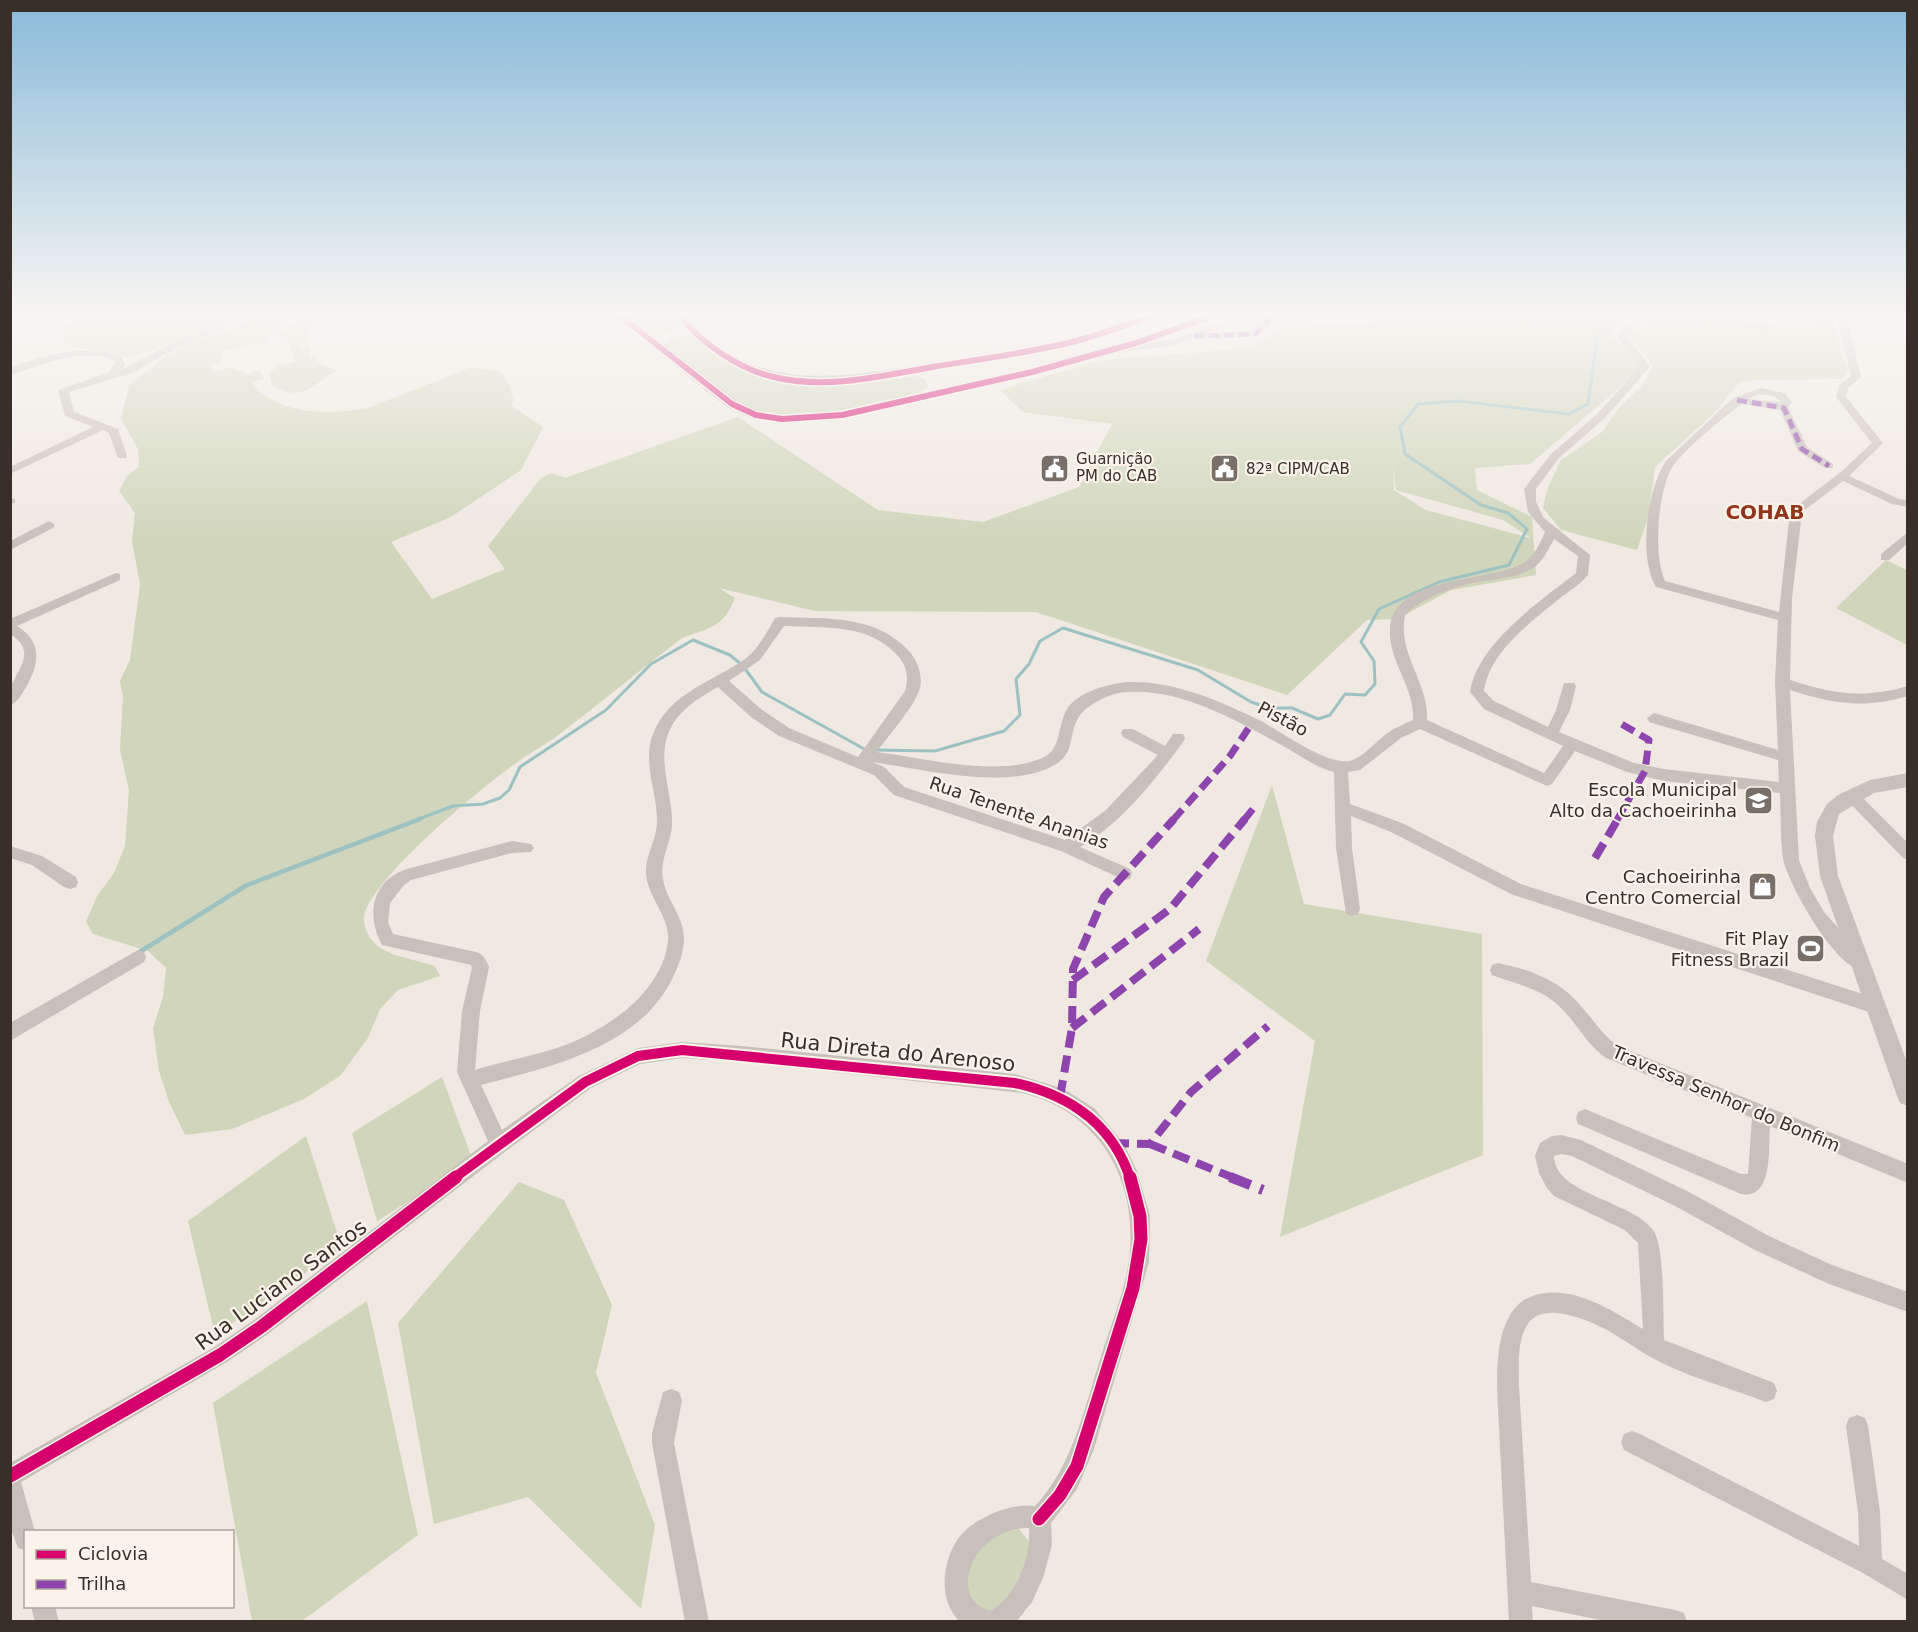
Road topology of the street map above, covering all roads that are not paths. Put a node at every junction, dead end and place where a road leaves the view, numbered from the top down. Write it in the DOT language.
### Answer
graph roads {
  1 [pos="63,391"];
  2 [pos="715,391"];
  3 [pos="931,391"];
  4 [pos="949,391"];
  5 [pos="1623,391"];
  6 [pos="1841,391"];
  7 [pos="920,398"];
  8 [pos="101,428"];
  9 [pos="122,456"];
  10 [pos="1829,466"];
  11 [pos="10,471"];
  12 [pos="1842,476"];
  13 [pos="1908,504"];
  14 [pos="49,525"];
  15 [pos="1551,533"];
  16 [pos="1908,536"];
  17 [pos="10,546"];
  18 [pos="1886,557"];
  19 [pos="116,577"];
  20 [pos="1785,618"];
  21 [pos="10,626"];
  22 [pos="719,680"];
  23 [pos="1782,682"];
  24 [pos="1569,686"];
  25 [pos="1908,691"];
  26 [pos="10,700"];
  27 [pos="1654,718"];
  28 [pos="1420,723"];
  29 [pos="1128,733"];
  30 [pos="1551,734"];
  31 [pos="1178,738"];
  32 [pos="1572,744"];
  33 [pos="1167,753"];
  34 [pos="1785,757"];
  35 [pos="864,759"];
  36 [pos="1341,767"];
  37 [pos="1908,780"];
  38 [pos="1786,788"];
  39 [pos="1851,795"];
  40 [pos="1343,808"];
  41 [pos="1066,846"];
  42 [pos="526,848"];
  43 [pos="10,852"];
  44 [pos="1908,854"];
  45 [pos="1124,874"];
  46 [pos="70,882"];
  47 [pos="1352,909"];
  48 [pos="138,957"];
  49 [pos="1860,964"];
  50 [pos="1498,970"];
  51 [pos="1875,1006"];
  52 [pos="10,1033"];
  53 [pos="1900,1057"];
  54 [pos="470,1080"];
  55 [pos="1908,1096"];
  56 [pos="1761,1116"];
  57 [pos="1585,1118"];
  58 [pos="499,1144"];
  59 [pos="1908,1174"];
  60 [pos="1908,1302"];
  61 [pos="1654,1347"];
  62 [pos="1766,1391"];
  63 [pos="670,1400"];
  64 [pos="1857,1426"];
  65 [pos="1632,1442"];
  66 [pos="10,1476"];
  67 [pos="10,1483"];
  68 [pos="1039,1519"];
  69 [pos="24,1533"];
  70 [pos="1871,1565"];
  71 [pos="1908,1588"];
  72 [pos="1519,1592"];
  73 [pos="697,1622"];
  74 [pos="987,1622"];
  75 [pos="994,1622"];
  76 [pos="1521,1622"];
  77 [pos="1675,1622"];
  1 -- 8 [label="street"];
  2 -- 7 [label="main road"];
  3 -- 7 [label="main road"];
  4 -- 7 [label="main road"];
  5 -- 15 [label="street"];
  6 -- 12 [label="street"];
  8 -- 9 [label="street"];
  8 -- 11 [label="street"];
  10 -- 20 [label="street"];
  12 -- 13 [label="street"];
  12 -- 20 [label="street"];
  14 -- 17 [label="street"];
  15 -- 28 [label="street"];
  15 -- 30 [label="street"];
  16 -- 18 [label="street"];
  19 -- 21 [label="street"];
  20 -- 23 [label="street"];
  21 -- 26 [label="street"];
  22 -- 35 [label="street"];
  22 -- 35 [label="street"];
  22 -- 54 [label="street"];
  23 -- 25 [label="street"];
  23 -- 34 [label="street"];
  24 -- 30 [label="street"];
  27 -- 34 [label="street"];
  28 -- 32 [label="street"];
  28 -- 36 [label="street"];
  29 -- 33 [label="street"];
  30 -- 32 [label="street"];
  31 -- 33 [label="street"];
  32 -- 38 [label="street"];
  33 -- 41 [label="street"];
  34 -- 38 [label="street"];
  35 -- 36 [label="street, Pistão"];
  35 -- 41 [label="street, Rua Tenente Ananias"];
  36 -- 40 [label="street"];
  37 -- 39 [label="street"];
  38 -- 49 [label="street"];
  39 -- 44 [label="street"];
  39 -- 49 [label="street"];
  40 -- 47 [label="street"];
  40 -- 51 [label="street"];
  41 -- 45 [label="street, Rua Tenente Ananias"];
  42 -- 54 [label="street"];
  43 -- 46 [label="street"];
  48 -- 52 [label="street"];
  49 -- 51 [label="street"];
  50 -- 56 [label="street, Travessa Senhor do Bonfim"];
  51 -- 53 [label="street"];
  53 -- 55 [label="street"];
  54 -- 58 [label="street"];
  56 -- 57 [label="street"];
  56 -- 59 [label="street, Travessa Senhor do Bonfim"];
  58 -- 66 [label="street, Rua Luciano Santos"];
  58 -- 68 [label="street, Rua Direta do Arenoso"];
  60 -- 61 [label="street"];
  61 -- 62 [label="street"];
  61 -- 72 [label="street"];
  63 -- 73 [label="street"];
  64 -- 70 [label="street"];
  65 -- 70 [label="street"];
  67 -- 69 [label="street"];
  68 -- 74 [label="street"];
  68 -- 75 [label="street"];
  70 -- 71 [label="street"];
  72 -- 76 [label="street"];
  72 -- 77 [label="street"];
}
